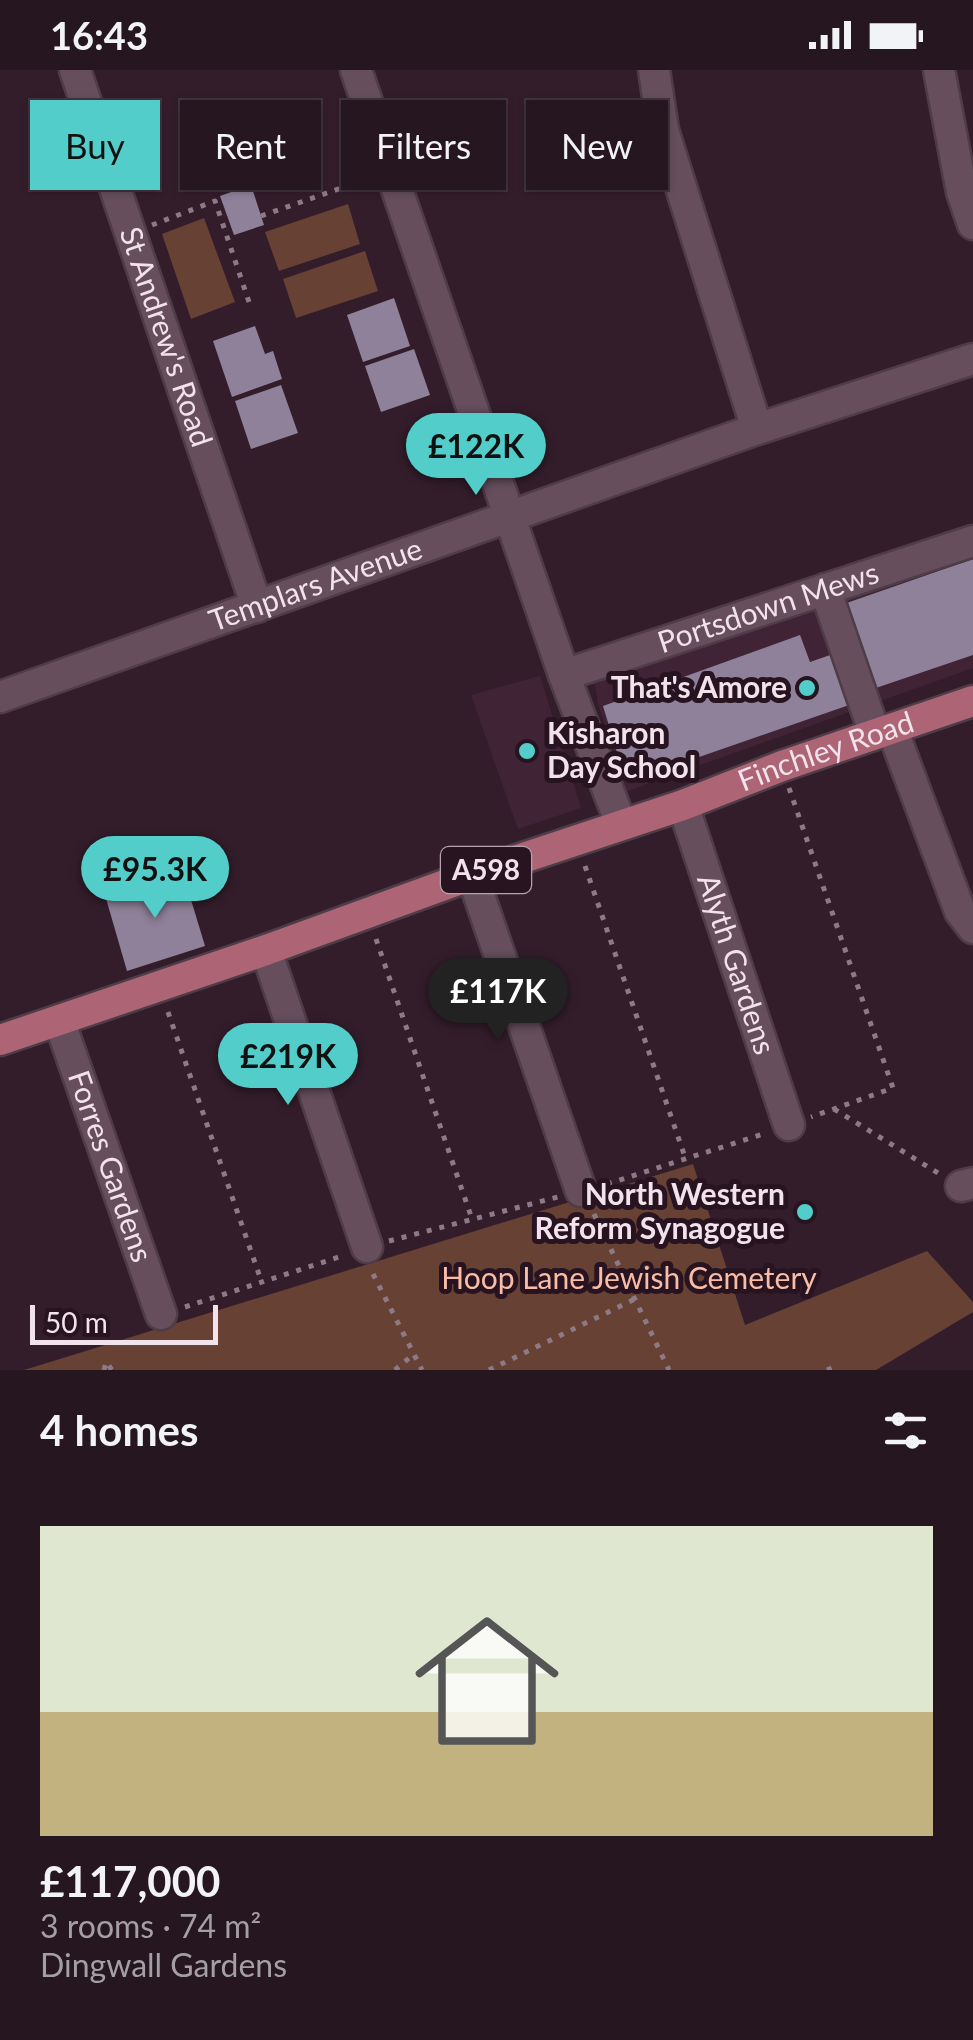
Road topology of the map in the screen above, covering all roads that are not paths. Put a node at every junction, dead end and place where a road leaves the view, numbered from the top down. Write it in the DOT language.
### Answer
graph roads {
  1 [pos="75,70"];
  2 [pos="356,70"];
  3 [pos="654,70"];
  4 [pos="939,70"];
  5 [pos="973,224"];
  6 [pos="973,359"];
  7 [pos="758,429"];
  8 [pos="510,517"];
  9 [pos="973,541"];
  10 [pos="825,590"];
  11 [pos="257,607"];
  12 [pos="564,675"];
  13 [pos="0,698"];
  14 [pos="973,701"];
  15 [pos="884,731"];
  16 [pos="683,805"];
  17 [pos="621,824"];
  18 [pos="472,875"];
  19 [pos="973,928"];
  20 [pos="266,950"];
  21 [pos="59,1020"];
  22 [pos="0,1040"];
  23 [pos="789,1125"];
  24 [pos="587,1203"];
  25 [pos="370,1261"];
  26 [pos="161,1314"];
  1 -- 11 [label="street, St Andrew's Road"];
  2 -- 8 [label="street"];
  3 -- 7 [label="street"];
  4 -- 5 [label="street"];
  6 -- 7 [label="street, Templars Avenue"];
  7 -- 8 [label="street, Templars Avenue"];
  8 -- 11 [label="street, Templars Avenue"];
  8 -- 12 [label="street"];
  9 -- 10 [label="street, Portsdown Mews"];
  10 -- 12 [label="street, Portsdown Mews"];
  10 -- 15 [label="street"];
  11 -- 13 [label="street, Templars Avenue"];
  12 -- 17 [label="street"];
  14 -- 15 [label="main road, Finchley Road / A598"];
  15 -- 16 [label="main road, Finchley Road / A598"];
  15 -- 19 [label="street"];
  16 -- 17 [label="main road, Finchley Road / A598"];
  16 -- 23 [label="street, Alyth Gardens"];
  17 -- 18 [label="main road, Finchley Road / A598"];
  18 -- 20 [label="main road, Finchley Road / A598"];
  18 -- 24 [label="street"];
  20 -- 21 [label="main road, Finchley Road / A598"];
  20 -- 25 [label="street"];
  21 -- 22 [label="main road, Finchley Road / A598"];
  21 -- 26 [label="street, Forres Gardens"];
}
